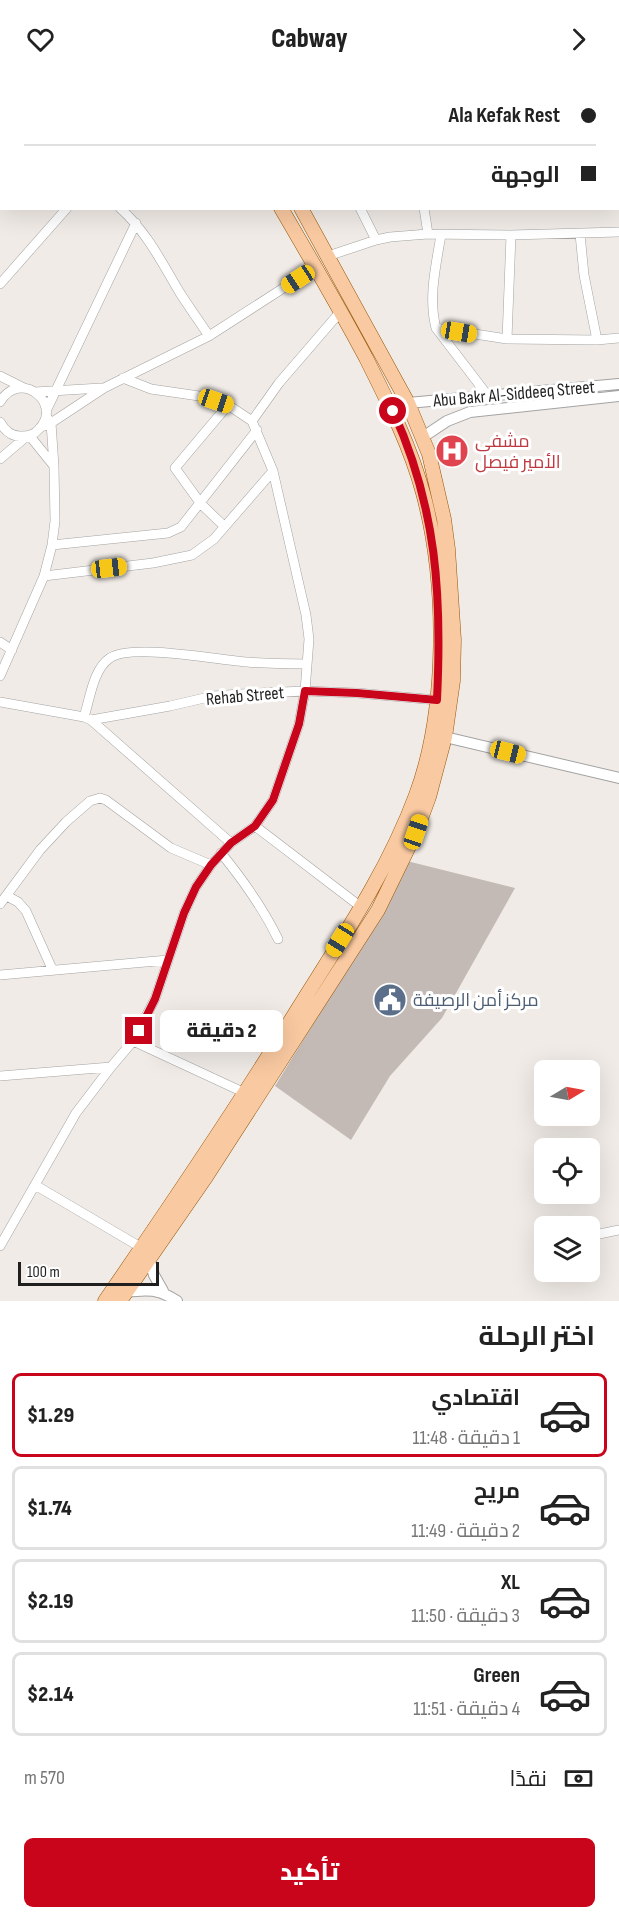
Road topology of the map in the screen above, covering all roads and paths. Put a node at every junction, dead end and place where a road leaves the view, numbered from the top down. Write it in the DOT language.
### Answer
graph roads {
  1 [pos="65,210"];
  2 [pos="122,210"];
  3 [pos="282,210"];
  4 [pos="302,210"];
  5 [pos="361,210"];
  6 [pos="424,210"];
  7 [pos="136,223"];
  8 [pos="619,232"];
  9 [pos="428,234"];
  10 [pos="580,234"];
  11 [pos="441,235"];
  12 [pos="511,235"];
  13 [pos="376,240"];
  14 [pos="328,256"];
  15 [pos="316,267"];
  16 [pos="0,284"];
  17 [pos="341,311"];
  18 [pos="436,328"];
  19 [pos="208,336"];
  20 [pos="619,338"];
  21 [pos="507,339"];
  22 [pos="597,340"];
  23 [pos="0,376"];
  24 [pos="123,378"];
  25 [pos="619,384"];
  26 [pos="24,388"];
  27 [pos="104,388"];
  28 [pos="56,390"];
  29 [pos="35,392"];
  30 [pos="488,396"];
  31 [pos="619,396"];
  32 [pos="0,402"];
  33 [pos="408,404"];
  34 [pos="228,405"];
  35 [pos="48,417"];
  36 [pos="0,422"];
  37 [pos="255,426"];
  38 [pos="0,435"];
  39 [pos="15,435"];
  40 [pos="28,436"];
  41 [pos="423,437"];
  42 [pos="429,454"];
  43 [pos="0,459"];
  44 [pos="413,460"];
  45 [pos="54,466"];
  46 [pos="273,471"];
  47 [pos="201,504"];
  48 [pos="224,526"];
  49 [pos="52,545"];
  50 [pos="44,576"];
  51 [pos="0,642"];
  52 [pos="12,650"];
  53 [pos="308,664"];
  54 [pos="0,676"];
  55 [pos="305,691"];
  56 [pos="437,700"];
  57 [pos="0,702"];
  58 [pos="88,718"];
  59 [pos="445,737"];
  60 [pos="619,778"];
  61 [pos="255,826"];
  62 [pos="231,843"];
  63 [pos="221,853"];
  64 [pos="211,865"];
  65 [pos="3,900"];
  66 [pos="361,907"];
  67 [pos="278,939"];
  68 [pos="330,957"];
  69 [pos="168,960"];
  70 [pos="343,964"];
  71 [pos="53,971"];
  72 [pos="0,975"];
  73 [pos="134,1041"];
  74 [pos="111,1067"];
  75 [pos="0,1076"];
  76 [pos="245,1094"];
  77 [pos="200,1173"];
  78 [pos="35,1185"];
  79 [pos="619,1230"];
  80 [pos="600,1234"];
  81 [pos="0,1246"];
  82 [pos="145,1253"];
  83 [pos="163,1292"];
  84 [pos="123,1297"];
  85 [pos="105,1301"];
  86 [pos="177,1301"];
  1 -- 16 [label="street"];
  2 -- 7 [label="street"];
  3 -- 15 [label="main road"];
  4 -- 14 [label="main road"];
  5 -- 13 [label="street"];
  6 -- 9 [label="street"];
  7 -- 19 [label="street"];
  7 -- 28 [label="street"];
  8 -- 10 [label="street"];
  9 -- 11 [label="street"];
  9 -- 13 [label="street"];
  10 -- 12 [label="street"];
  10 -- 22 [label="street"];
  11 -- 12 [label="street"];
  11 -- 18 [label="street"];
  12 -- 21 [label="street"];
  13 -- 14 [label="street"];
  14 -- 33 [label="main road"];
  15 -- 17 [label="main road"];
  15 -- 19 [label="street"];
  17 -- 37 [label="street"];
  17 -- 44 [label="main road"];
  18 -- 21 [label="street"];
  18 -- 30 [label="street"];
  19 -- 24 [label="street"];
  20 -- 22 [label="street"];
  21 -- 22 [label="street"];
  23 -- 26 [label="street"];
  24 -- 27 [label="street"];
  24 -- 34 [label="street"];
  25 -- 30 [label="street, Abu Bakr Al-Siddeeq Street"];
  26 -- 29 [label="street"];
  26 -- 32 [label="street"];
  27 -- 28 [label="street"];
  27 -- 35 [label="street"];
  28 -- 29 [label="street"];
  28 -- 35 [label="street"];
  29 -- 35 [label="street"];
  30 -- 33 [label="street, Abu Bakr Al-Siddeeq Street"];
  31 -- 41 [label="street, Abu Bakr Al-Siddeeq Street"];
  33 -- 41 [label="main road"];
  34 -- 37 [label="street"];
  34 -- 47 [label="street"];
  35 -- 40 [label="street"];
  35 -- 45 [label="street"];
  36 -- 39 [label="street"];
  37 -- 46 [label="street"];
  37 -- 47 [label="street"];
  38 -- 39 [label="street"];
  39 -- 40 [label="street"];
  40 -- 43 [label="street"];
  40 -- 45 [label="street"];
  41 -- 42 [label="main road"];
  42 -- 44 [label="main road"];
  42 -- 59 [label="main road"];
  44 -- 56 [label="main road"];
  45 -- 49 [label="street"];
  46 -- 48 [label="street"];
  46 -- 53 [label="street"];
  47 -- 48 [label="street"];
  47 -- 49 [label="street"];
  48 -- 50 [label="street"];
  49 -- 50 [label="street"];
  50 -- 52 [label="street"];
  51 -- 52 [label="street"];
  52 -- 54 [label="street"];
  53 -- 55 [label="street"];
  53 -- 58 [label="street"];
  55 -- 56 [label="street, Rehab Street"];
  55 -- 58 [label="street, Rehab Street"];
  55 -- 61 [label="street"];
  56 -- 66 [label="main road"];
  57 -- 58 [label="street"];
  58 -- 62 [label="street"];
  59 -- 60 [label="street"];
  59 -- 70 [label="main road"];
  61 -- 62 [label="street"];
  61 -- 66 [label="street"];
  62 -- 63 [label="street"];
  63 -- 64 [label="street"];
  63 -- 67 [label="street"];
  64 -- 65 [label="street"];
  64 -- 69 [label="street"];
  65 -- 71 [label="street"];
  66 -- 68 [label="main road"];
  68 -- 70 [label="main road"];
  68 -- 76 [label="main road"];
  69 -- 71 [label="street"];
  69 -- 73 [label="street"];
  70 -- 77 [label="main road"];
  71 -- 72 [label="street"];
  73 -- 74 [label="street"];
  73 -- 76 [label="street"];
  74 -- 75 [label="street"];
  74 -- 78 [label="street"];
  76 -- 77 [label="main road"];
  77 -- 82 [label="main road"];
  78 -- 81 [label="street"];
  78 -- 82 [label="street"];
  79 -- 80 [label="street"];
  82 -- 83 [label="street"];
  82 -- 84 [label="main road"];
  82 -- 85 [label="main road"];
  83 -- 84 [label="street"];
  83 -- 86 [label="street"];
}
